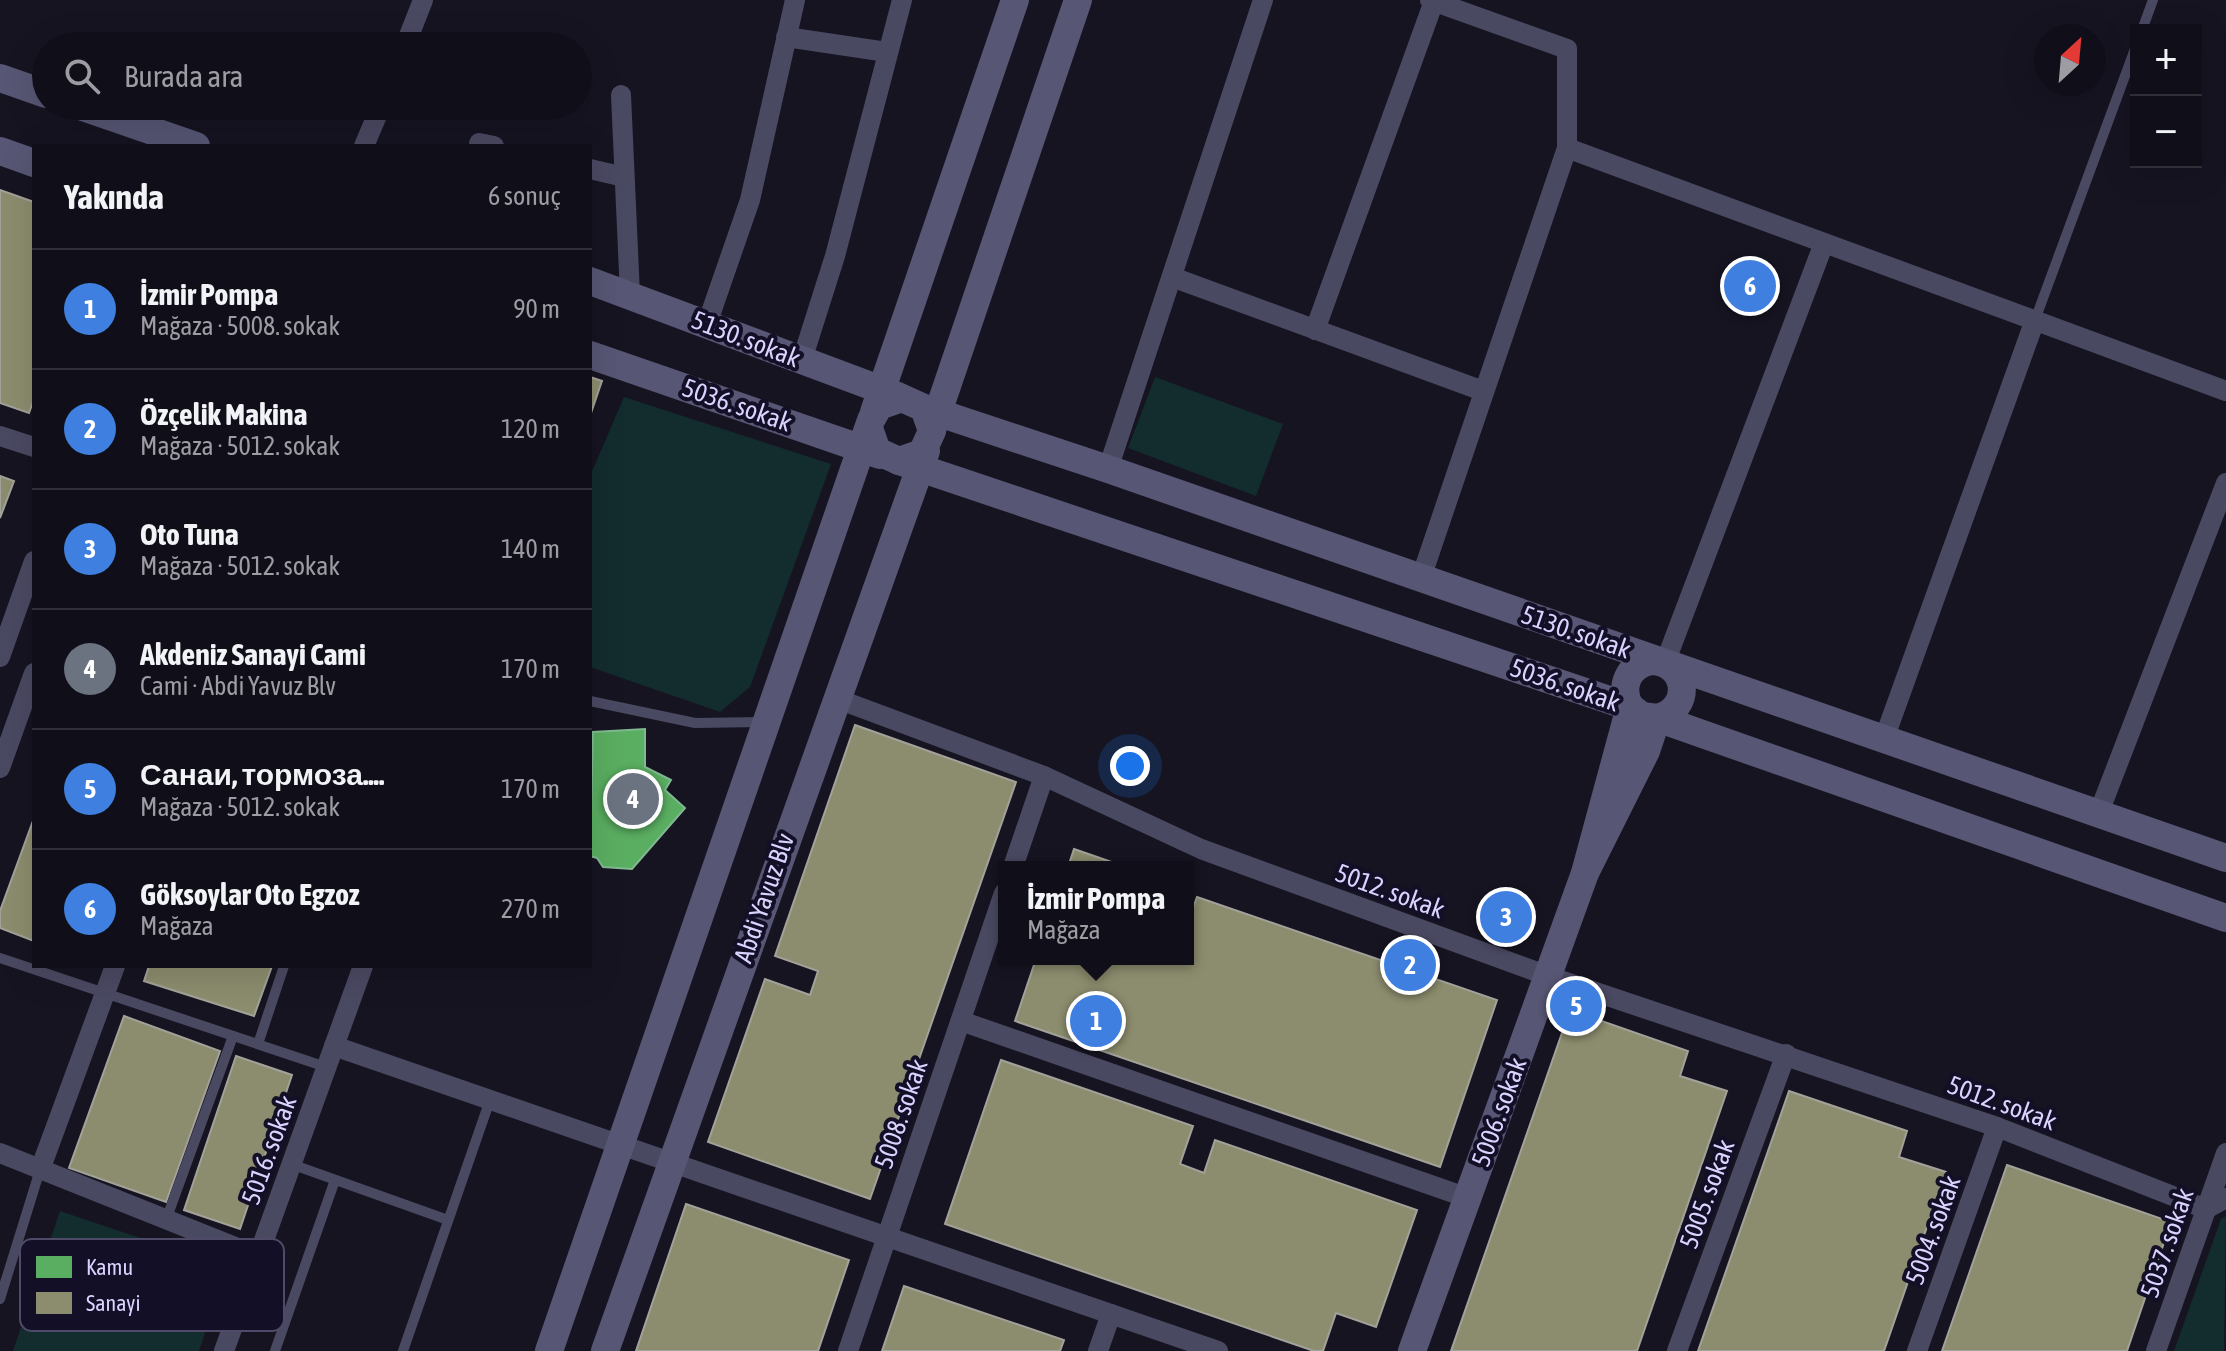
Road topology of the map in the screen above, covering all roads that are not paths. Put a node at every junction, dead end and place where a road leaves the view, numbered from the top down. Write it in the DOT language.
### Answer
graph roads {
  1 [pos="423,0"];
  2 [pos="795,0"];
  3 [pos="902,0"];
  4 [pos="1015,0"];
  5 [pos="1078,0"];
  6 [pos="1263,0"];
  7 [pos="2153,0"];
  8 [pos="1432,1"];
  9 [pos="2144,24"];
  10 [pos="410,32"];
  11 [pos="786,37"];
  12 [pos="887,52"];
  13 [pos="2130,62"];
  14 [pos="0,78"];
  15 [pos="32,89"];
  16 [pos="621,95"];
  17 [pos="121,120"];
  18 [pos="375,120"];
  19 [pos="190,144"];
  20 [pos="365,144"];
  21 [pos="1567,148"];
  22 [pos="0,151"];
  23 [pos="32,162"];
  24 [pos="592,169"];
  25 [pos="624,177"];
  26 [pos="1824,243"];
  27 [pos="1172,277"];
  28 [pos="592,282"];
  29 [pos="630,295"];
  30 [pos="2035,320"];
  31 [pos="707,324"];
  32 [pos="1315,330"];
  33 [pos="592,355"];
  34 [pos="802,360"];
  35 [pos="1483,391"];
  36 [pos="2226,391"];
  37 [pos="901,430"];
  38 [pos="0,436"];
  39 [pos="32,446"];
  40 [pos="1108,469"];
  41 [pos="2226,483"];
  42 [pos="32,567"];
  43 [pos="1421,578"];
  44 [pos="0,657"];
  45 [pos="1665,663"];
  46 [pos="32,679"];
  47 [pos="835,698"];
  48 [pos="592,701"];
  49 [pos="1630,707"];
  50 [pos="1657,718"];
  51 [pos="769,722"];
  52 [pos="1884,739"];
  53 [pos="0,768"];
  54 [pos="1044,776"];
  55 [pos="2098,815"];
  56 [pos="2226,858"];
  57 [pos="1015,861"];
  58 [pos="1585,873"];
  59 [pos="998,911"];
  60 [pos="2226,918"];
  61 [pos="0,958"];
  62 [pos="114,968"];
  63 [pos="283,968"];
  64 [pos="362,968"];
  65 [pos="1548,976"];
  66 [pos="105,993"];
  67 [pos="961,1021"];
  68 [pos="233,1036"];
  69 [pos="258,1044"];
  70 [pos="334,1046"];
  71 [pos="1786,1054"];
  72 [pos="326,1067"];
  73 [pos="491,1099"];
  74 [pos="1997,1127"];
  75 [pos="622,1144"];
  76 [pos="0,1153"];
  77 [pos="2226,1153"];
  78 [pos="671,1161"];
  79 [pos="291,1164"];
  80 [pos="40,1170"];
  81 [pos="335,1180"];
  82 [pos="1468,1198"];
  83 [pos="2226,1198"];
  84 [pos="2206,1209"];
  85 [pos="166,1220"];
  86 [pos="448,1220"];
  87 [pos="887,1236"];
  88 [pos="215,1239"];
  89 [pos="264,1239"];
  90 [pos="0,1299"];
  91 [pos="1111,1314"];
  92 [pos="284,1325"];
  93 [pos="231,1331"];
  94 [pos="282,1331"];
  95 [pos="224,1351"];
  96 [pos="275,1351"];
  97 [pos="403,1351"];
  98 [pos="549,1351"];
  99 [pos="605,1351"];
  100 [pos="848,1351"];
  101 [pos="1098,1351"];
  102 [pos="1218,1351"];
  103 [pos="1412,1351"];
  104 [pos="1677,1351"];
  105 [pos="1917,1351"];
  106 [pos="2156,1351"];
  1 -- 10 [label="street"];
  2 -- 11 [label="street"];
  3 -- 12 [label="street"];
  4 -- 37 [label="main road"];
  5 -- 37 [label="main road"];
  6 -- 27 [label="street"];
  7 -- 9 [label="lane"];
  8 -- 21 [label="street"];
  8 -- 32 [label="street"];
  11 -- 12 [label="street"];
  11 -- 31 [label="street"];
  12 -- 34 [label="street"];
  13 -- 30 [label="lane"];
  14 -- 15 [label="main road"];
  16 -- 25 [label="street"];
  17 -- 19 [label="main road"];
  18 -- 20 [label="street"];
  21 -- 26 [label="street"];
  21 -- 35 [label="street"];
  22 -- 23 [label="main road"];
  24 -- 25 [label="street"];
  25 -- 29 [label="street"];
  26 -- 30 [label="street"];
  26 -- 45 [label="street"];
  27 -- 32 [label="street"];
  27 -- 40 [label="street"];
  28 -- 29 [label="main road, 5130. sokak"];
  29 -- 31 [label="main road, 5130. sokak"];
  30 -- 36 [label="street"];
  30 -- 52 [label="street"];
  31 -- 34 [label="main road, 5130. sokak"];
  32 -- 35 [label="street"];
  33 -- 37 [label="main road, 5036. sokak"];
  34 -- 37 [label="main road, 5130. sokak"];
  35 -- 43 [label="street"];
  37 -- 40 [label="main road, 5130. sokak"];
  37 -- 47 [label="main road, Abdi Yavuz Blv"];
  37 -- 49 [label="main road, 5036. sokak"];
  37 -- 51 [label="main road"];
  38 -- 39 [label="street"];
  40 -- 43 [label="main road, 5130. sokak"];
  41 -- 55 [label="street"];
  42 -- 44 [label="street"];
  43 -- 45 [label="main road, 5130. sokak"];
  45 -- 49 [label="main road"];
  45 -- 50 [label="main road"];
  45 -- 52 [label="main road, 5130. sokak"];
  46 -- 53 [label="street"];
  47 -- 54 [label="street, 5012. sokak"];
  47 -- 78 [label="main road, Abdi Yavuz Blv"];
  48 -- 51 [label="lane"];
  49 -- 50 [label="main road, 5036. sokak"];
  49 -- 58 [label="main road"];
  50 -- 58 [label="main road"];
  50 -- 60 [label="main road, 5036. sokak"];
  51 -- 75 [label="main road"];
  52 -- 55 [label="main road, 5130. sokak"];
  54 -- 57 [label="street"];
  54 -- 65 [label="street, 5012. sokak"];
  55 -- 56 [label="main road, 5130. sokak"];
  58 -- 65 [label="main road, 5006. sokak"];
  59 -- 67 [label="street, 5008. sokak"];
  61 -- 66 [label="lane"];
  62 -- 66 [label="street"];
  63 -- 69 [label="lane"];
  64 -- 70 [label="street, 5016. sokak"];
  65 -- 71 [label="street, 5012. sokak"];
  65 -- 82 [label="main road, 5006. sokak"];
  66 -- 68 [label="lane"];
  66 -- 80 [label="street"];
  67 -- 82 [label="street"];
  67 -- 87 [label="street, 5008. sokak"];
  68 -- 69 [label="lane"];
  68 -- 85 [label="lane"];
  69 -- 72 [label="lane"];
  70 -- 72 [label="street, 5016. sokak"];
  70 -- 73 [label="street"];
  71 -- 74 [label="street, 5012. sokak"];
  71 -- 104 [label="street, 5005. sokak"];
  72 -- 79 [label="street, 5016. sokak"];
  73 -- 75 [label="street"];
  73 -- 86 [label="lane"];
  74 -- 84 [label="street, 5012. sokak"];
  74 -- 105 [label="street, 5004. sokak"];
  75 -- 78 [label="street"];
  75 -- 98 [label="main road"];
  76 -- 80 [label="street"];
  77 -- 84 [label="street, 5037. sokak"];
  78 -- 87 [label="street"];
  78 -- 99 [label="main road, Abdi Yavuz Blv"];
  79 -- 81 [label="lane"];
  79 -- 89 [label="street, 5016. sokak"];
  80 -- 85 [label="street"];
  80 -- 90 [label="lane"];
  81 -- 86 [label="lane"];
  81 -- 92 [label="lane"];
  82 -- 103 [label="main road, 5006. sokak"];
  83 -- 84 [label="street"];
  84 -- 106 [label="street, 5037. sokak"];
  85 -- 88 [label="street"];
  86 -- 97 [label="lane"];
  87 -- 91 [label="street"];
  87 -- 100 [label="street, 5008. sokak"];
  91 -- 101 [label="street"];
  91 -- 102 [label="street"];
  93 -- 95 [label="street, 5016. sokak"];
  94 -- 96 [label="lane"];
}
